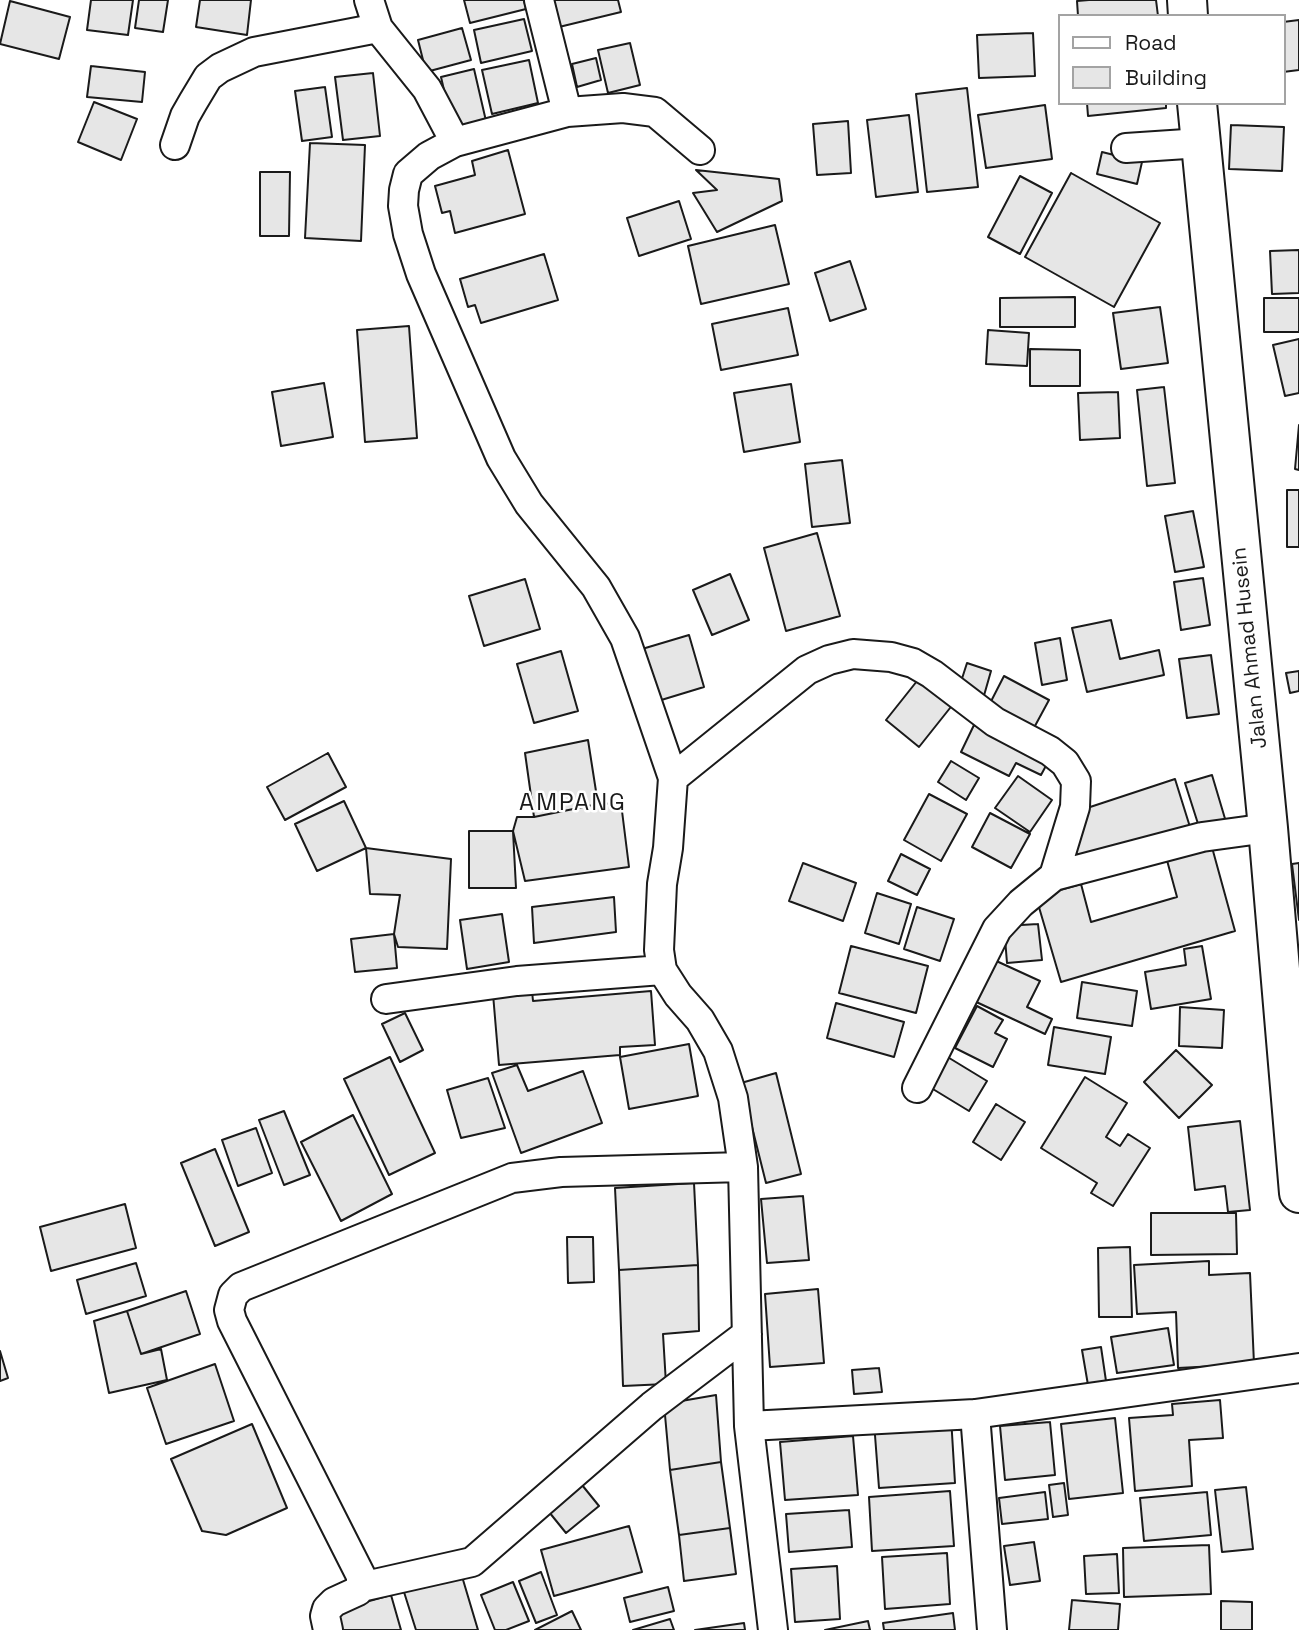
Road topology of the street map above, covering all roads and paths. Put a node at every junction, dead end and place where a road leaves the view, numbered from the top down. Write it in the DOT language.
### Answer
graph roads {
  1 [pos="369,0"];
  2 [pos="540,0"];
  3 [pos="378,28"];
  4 [pos="1197,105"];
  5 [pos="567,112"];
  6 [pos="455,142"];
  7 [pos="1201,143"];
  8 [pos="175,145"];
  9 [pos="1126,148"];
  10 [pos="700,150"];
  11 [pos="673,778"];
  12 [pos="1268,828"];
  13 [pos="1055,877"];
  14 [pos="662,970"];
  15 [pos="386,999"];
  16 [pos="918,1087"];
  17 [pos="743,1167"];
  18 [pos="1299,1193"];
  19 [pos="747,1334"];
  20 [pos="1299,1368"];
  21 [pos="975,1414"];
  22 [pos="749,1426"];
  23 [pos="361,1587"];
  24 [pos="328,1630"];
  25 [pos="774,1630"];
  26 [pos="992,1630"];
  1 -- 3 [label="street"];
  2 -- 5 [label="street"];
  3 -- 6 [label="street"];
  3 -- 8 [label="street"];
  4 -- 7 [label="main road, Jalan Ahmad Husein"];
  5 -- 6 [label="street"];
  5 -- 10 [label="street"];
  6 -- 11 [label="street"];
  7 -- 9 [label="street"];
  7 -- 12 [label="main road, Jalan Ahmad Husein"];
  11 -- 13 [label="street"];
  11 -- 14 [label="street"];
  12 -- 13 [label="street"];
  12 -- 18 [label="main road, Jalan Ahmad Husein"];
  13 -- 16 [label="street"];
  14 -- 15 [label="street"];
  14 -- 17 [label="street"];
  17 -- 19 [label="street"];
  17 -- 23 [label="street"];
  19 -- 22 [label="street"];
  19 -- 23 [label="street"];
  20 -- 21 [label="street"];
  21 -- 22 [label="street"];
  21 -- 26 [label="street"];
  22 -- 25 [label="street"];
  23 -- 24 [label="street"];
}
